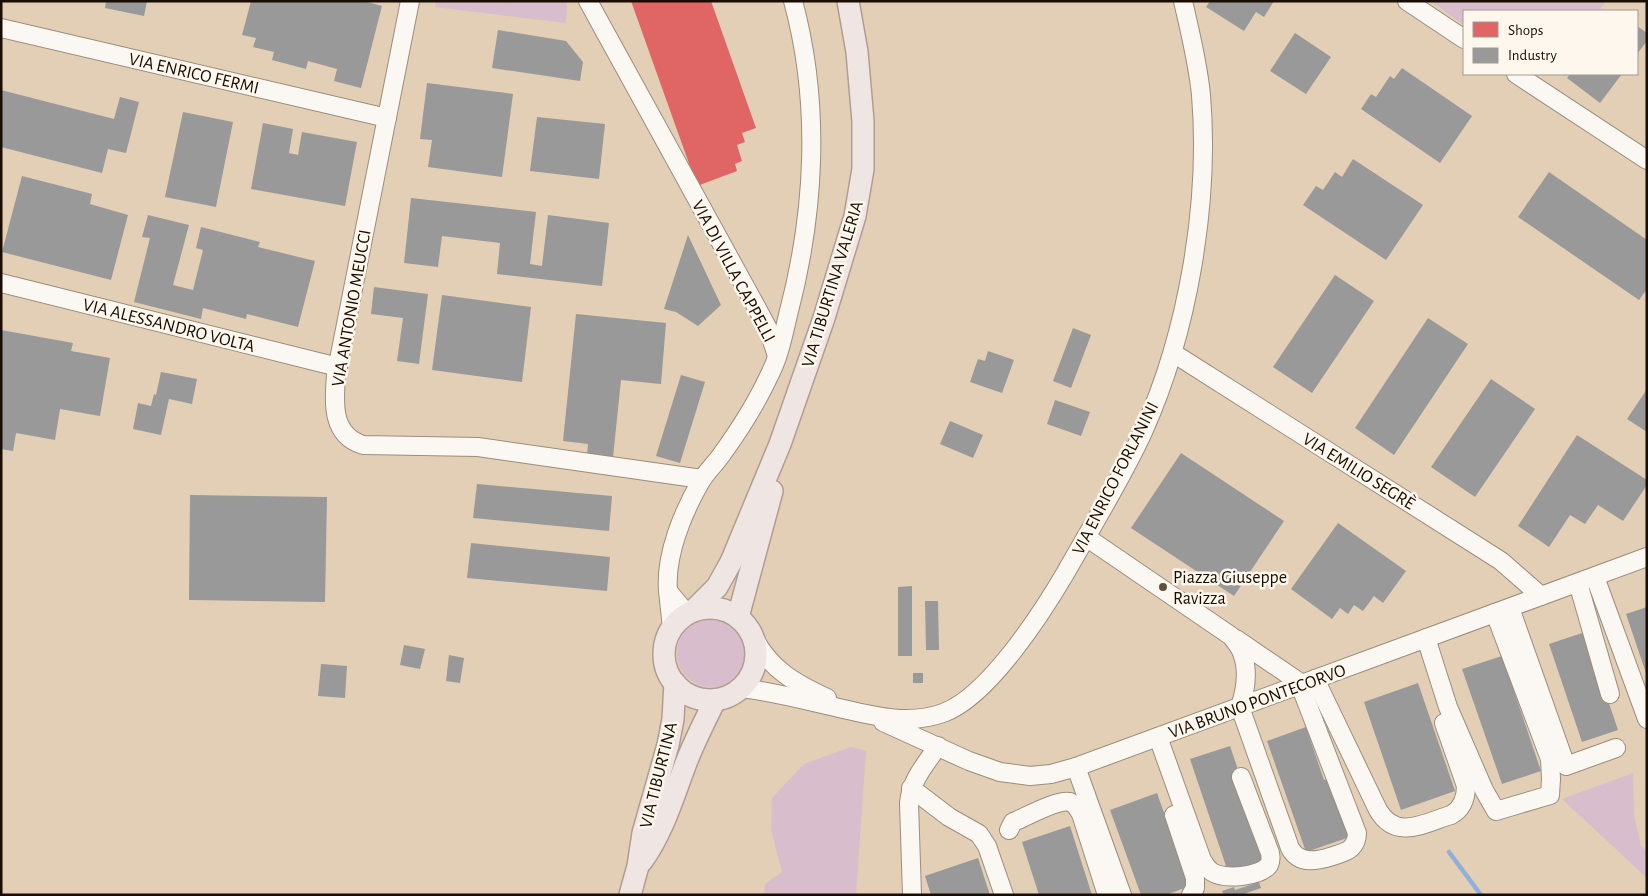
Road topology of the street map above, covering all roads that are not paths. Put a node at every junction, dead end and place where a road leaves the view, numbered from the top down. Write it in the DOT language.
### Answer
graph roads {
  1 [pos="410,1"];
  2 [pos="588,1"];
  3 [pos="793,1"];
  4 [pos="848,1"];
  5 [pos="1183,1"];
  6 [pos="1406,1"];
  7 [pos="1,28"];
  8 [pos="1463,39"];
  9 [pos="1518,75"];
  10 [pos="387,118"];
  11 [pos="1647,160"];
  12 [pos="1,283"];
  13 [pos="1172,353"];
  14 [pos="777,357"];
  15 [pos="338,367"];
  16 [pos="780,444"];
  17 [pos="702,479"];
  18 [pos="1086,537"];
  19 [pos="1647,557"];
  20 [pos="1595,576"];
  21 [pos="1578,583"];
  22 [pos="1541,596"];
  23 [pos="1502,611"];
  24 [pos="738,617"];
  25 [pos="684,618"];
  26 [pos="1231,636"];
  27 [pos="754,638"];
  28 [pos="1421,640"];
  29 [pos="1306,683"];
  30 [pos="675,684"];
  31 [pos="742,688"];
  32 [pos="1610,694"];
  33 [pos="715,700"];
  34 [pos="1240,707"];
  35 [pos="867,714"];
  36 [pos="1647,719"];
  37 [pos="1154,739"];
  38 [pos="938,746"];
  39 [pos="1616,748"];
  40 [pos="1076,767"];
  41 [pos="1241,777"];
  42 [pos="911,788"];
  43 [pos="1009,830"];
  44 [pos="638,866"];
  45 [pos="630,895"];
  46 [pos="912,895"];
  47 [pos="1004,895"];
  48 [pos="1107,895"];
  49 [pos="1122,895"];
  50 [pos="1191,895"];
  1 -- 10 [label="street, VIA ANTONIO MEUCCI"];
  2 -- 14 [label="street, VIA DI VILLA CAPPELLI"];
  3 -- 14 [label="street, VIA DI VILLA CAPPELLI"];
  4 -- 16 [label="main road, VIA TIBURTINA VALERIA"];
  5 -- 13 [label="street, VIA ENRICO FORLANINI"];
  6 -- 8 [label="street"];
  7 -- 10 [label="street, VIA ENRICO FERMI"];
  9 -- 11 [label="street"];
  10 -- 15 [label="street, VIA ANTONIO MEUCCI"];
  12 -- 15 [label="street, VIA ALESSANDRO VOLTA"];
  13 -- 18 [label="street, VIA ENRICO FORLANINI"];
  13 -- 22 [label="street, VIA EMILIO SEGRÈ"];
  14 -- 17 [label="street"];
  15 -- 17 [label="street, VIA ANTONIO MEUCCI"];
  16 -- 24 [label="main road, VIA TIBURTINA VALERIA"];
  16 -- 25 [label="main road, VIA TIBURTINA VALERIA"];
  17 -- 25 [label="street"];
  18 -- 26 [label="street"];
  18 -- 35 [label="street, VIA ENRICO FORLANINI"];
  19 -- 20 [label="street, VIA BRUNO PONTECORVO"];
  20 -- 21 [label="street, VIA BRUNO PONTECORVO"];
  20 -- 36 [label="street"];
  21 -- 22 [label="street, VIA BRUNO PONTECORVO"];
  21 -- 32 [label="street"];
  22 -- 23 [label="street, VIA BRUNO PONTECORVO"];
  23 -- 28 [label="street, VIA BRUNO PONTECORVO"];
  23 -- 28 [label="street"];
  23 -- 39 [label="street"];
  24 -- 25 [label="main road"];
  24 -- 27 [label="main road"];
  25 -- 30 [label="main road, VIA TIBURTINA"];
  26 -- 29 [label="street"];
  26 -- 34 [label="street"];
  27 -- 31 [label="main road"];
  27 -- 35 [label="street, VIA BRUNO PONTECORVO"];
  28 -- 29 [label="street, VIA BRUNO PONTECORVO"];
  28 -- 29 [label="street"];
  29 -- 34 [label="street, VIA BRUNO PONTECORVO"];
  29 -- 34 [label="street"];
  30 -- 33 [label="main road"];
  30 -- 44 [label="main road, VIA TIBURTINA"];
  31 -- 33 [label="main road"];
  31 -- 35 [label="street, VIA BRUNO PONTECORVO"];
  33 -- 44 [label="main road, VIA TIBURTINA"];
  34 -- 37 [label="street, VIA BRUNO PONTECORVO"];
  35 -- 38 [label="street, VIA BRUNO PONTECORVO"];
  37 -- 40 [label="street, VIA BRUNO PONTECORVO"];
  37 -- 41 [label="street"];
  37 -- 50 [label="street"];
  38 -- 40 [label="street, VIA BRUNO PONTECORVO"];
  38 -- 42 [label="street"];
  40 -- 49 [label="street"];
  42 -- 46 [label="street"];
  42 -- 47 [label="street"];
  43 -- 48 [label="street"];
  44 -- 45 [label="main road, VIA TIBURTINA"];
}
